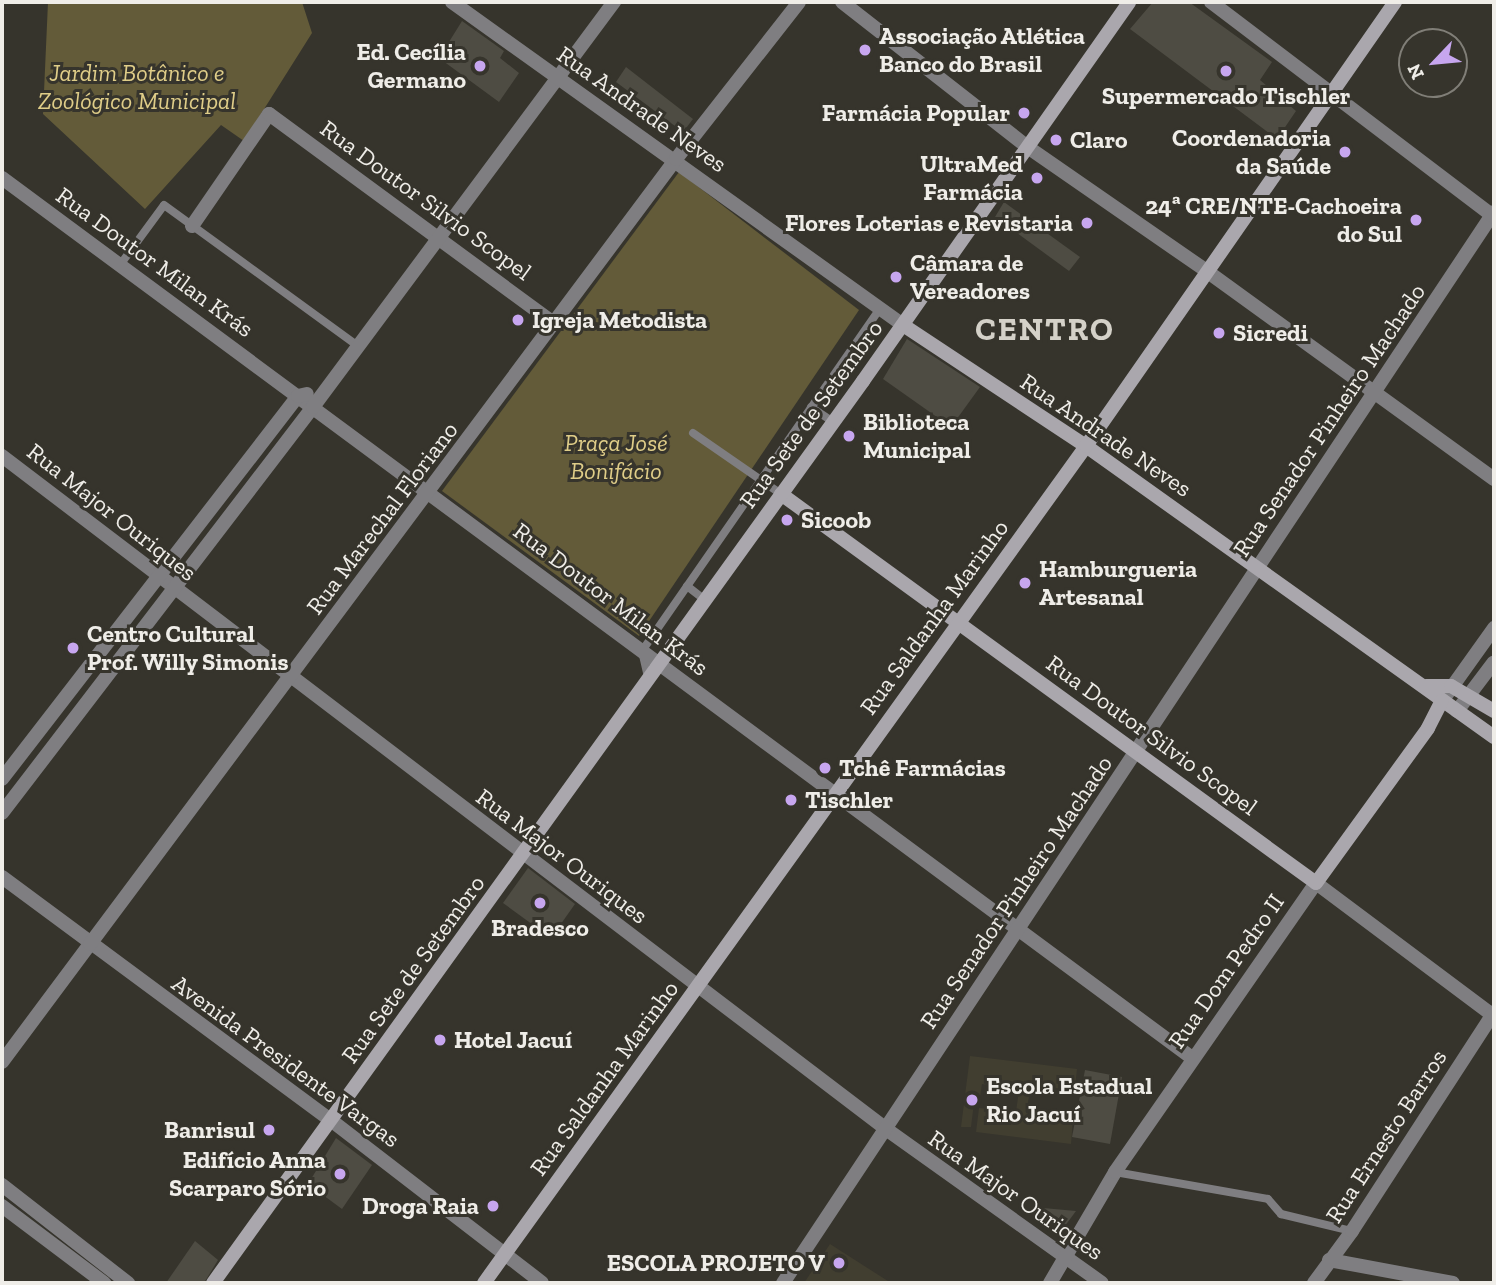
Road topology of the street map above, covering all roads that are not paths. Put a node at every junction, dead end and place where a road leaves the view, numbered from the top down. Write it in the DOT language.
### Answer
graph roads {
  1 [pos="453,2"];
  2 [pos="614,2"];
  3 [pos="799,2"];
  4 [pos="842,2"];
  5 [pos="1129,2"];
  6 [pos="1211,2"];
  7 [pos="1395,2"];
  8 [pos="556,76"];
  9 [pos="1333,94"];
  10 [pos="1028,148"];
  11 [pos="676,159"];
  12 [pos="2,178"];
  13 [pos="1494,214"];
  14 [pos="192,226"];
  15 [pos="439,236"];
  16 [pos="120,265"];
  17 [pos="1208,272"];
  18 [pos="880,308"];
  19 [pos="555,324"];
  20 [pos="903,325"];
  21 [pos="357,345"];
  22 [pos="325,390"];
  23 [pos="1375,395"];
  24 [pos="298,396"];
  25 [pos="313,407"];
  26 [pos="811,407"];
  27 [pos="834,422"];
  28 [pos="693,433"];
  29 [pos="1086,446"];
  30 [pos="2,456"];
  31 [pos="250,459"];
  32 [pos="264,470"];
  33 [pos="1494,479"];
  34 [pos="761,480"];
  35 [pos="429,492"];
  36 [pos="781,494"];
  37 [pos="195,530"];
  38 [pos="208,542"];
  39 [pos="1258,567"];
  40 [pos="159,577"];
  41 [pos="687,586"];
  42 [pos="173,588"];
  43 [pos="705,600"];
  44 [pos="958,623"];
  45 [pos="1494,628"];
  46 [pos="642,651"];
  47 [pos="1494,662"];
  48 [pos="659,664"];
  49 [pos="290,677"];
  50 [pos="648,679"];
  51 [pos="1426,686"];
  52 [pos="1451,686"];
  53 [pos="1469,695"];
  54 [pos="1442,701"];
  55 [pos="57,707"];
  56 [pos="1494,711"];
  57 [pos="1457,712"];
  58 [pos="72,720"];
  59 [pos="1428,728"];
  60 [pos="1494,737"];
  61 [pos="1137,751"];
  62 [pos="4,775"];
  63 [pos="23,785"];
  64 [pos="835,793"];
  65 [pos="2,813"];
  66 [pos="522,855"];
  67 [pos="2,877"];
  68 [pos="1316,883"];
  69 [pos="1018,928"];
  70 [pos="90,944"];
  71 [pos="698,987"];
  72 [pos="1494,1014"];
  73 [pos="1192,1058"];
  74 [pos="2,1062"];
  75 [pos="332,1121"];
  76 [pos="886,1129"];
  77 [pos="1115,1172"];
  78 [pos="2,1185"];
  79 [pos="2,1206"];
  80 [pos="1352,1231"];
  81 [pos="67,1236"];
  82 [pos="58,1249"];
  83 [pos="504,1255"];
  84 [pos="1066,1260"];
  85 [pos="1329,1260"];
  86 [pos="104,1283"];
  87 [pos="128,1283"];
  88 [pos="212,1283"];
  89 [pos="484,1283"];
  90 [pos="542,1283"];
  91 [pos="783,1283"];
  92 [pos="1050,1283"];
  93 [pos="1102,1283"];
  94 [pos="1314,1283"];
  95 [pos="1453,1283"];
  1 -- 8 [label="street, Rua Andrade Neves"];
  2 -- 8 [label="street"];
  3 -- 11 [label="street, Rua Marechal Floriano"];
  4 -- 10 [label="street"];
  5 -- 10 [label="main road, Rua Sete de Setembro"];
  6 -- 9 [label="street"];
  7 -- 9 [label="main road, Rua Saldanha Marinho"];
  8 -- 11 [label="street, Rua Andrade Neves"];
  8 -- 15 [label="street"];
  9 -- 13 [label="street"];
  9 -- 17 [label="main road, Rua Saldanha Marinho"];
  10 -- 17 [label="street"];
  10 -- 20 [label="main road, Rua Sete de Setembro"];
  11 -- 18 [label="street, Rua Andrade Neves"];
  11 -- 19 [label="street, Rua Marechal Floriano"];
  12 -- 16 [label="street, Rua Doutor Milan Krás"];
  13 -- 23 [label="street, Rua Senador Pinheiro Machado"];
  14 -- 15 [label="street, Rua Doutor Silvio Scopel"];
  14 -- 16 [label="lane"];
  14 -- 21 [label="lane"];
  15 -- 19 [label="street, Rua Doutor Silvio Scopel"];
  15 -- 21 [label="street"];
  16 -- 24 [label="street, Rua Doutor Milan Krás"];
  17 -- 23 [label="street"];
  17 -- 29 [label="main road, Rua Saldanha Marinho"];
  18 -- 20 [label="street, Rua Andrade Neves"];
  18 -- 26 [label="lane, Rua Sete de Setembro"];
  19 -- 35 [label="street, Rua Marechal Floriano"];
  20 -- 27 [label="main road, Rua Sete de Setembro"];
  20 -- 29 [label="main road, Rua Andrade Neves"];
  21 -- 22 [label="street"];
  22 -- 24 [label="street"];
  22 -- 25 [label="street"];
  23 -- 33 [label="street"];
  23 -- 39 [label="street, Rua Senador Pinheiro Machado"];
  24 -- 25 [label="street, Rua Doutor Milan Krás"];
  24 -- 31 [label="street"];
  25 -- 32 [label="street"];
  25 -- 35 [label="street, Rua Doutor Milan Krás"];
  26 -- 27 [label="lane"];
  26 -- 34 [label="lane, Rua Sete de Setembro"];
  27 -- 36 [label="main road, Rua Sete de Setembro"];
  28 -- 34 [label="lane"];
  29 -- 39 [label="main road, Rua Andrade Neves"];
  29 -- 44 [label="main road, Rua Saldanha Marinho"];
  30 -- 40 [label="street, Rua Major Ouriques"];
  31 -- 32 [label="street"];
  31 -- 37 [label="street"];
  32 -- 38 [label="street"];
  34 -- 36 [label="lane"];
  34 -- 41 [label="lane, Rua Sete de Setembro"];
  35 -- 46 [label="street, Rua Doutor Milan Krás"];
  35 -- 49 [label="street, Rua Marechal Floriano"];
  36 -- 43 [label="main road, Rua Sete de Setembro"];
  36 -- 44 [label="main road, Rua Doutor Silvio Scopel"];
  37 -- 38 [label="street"];
  37 -- 40 [label="street"];
  38 -- 42 [label="street"];
  39 -- 51 [label="main road, Rua Andrade Neves"];
  39 -- 61 [label="street, Rua Senador Pinheiro Machado"];
  40 -- 42 [label="street, Rua Major Ouriques"];
  40 -- 55 [label="street"];
  41 -- 43 [label="lane"];
  41 -- 46 [label="lane, Rua Sete de Setembro"];
  42 -- 49 [label="street, Rua Major Ouriques"];
  42 -- 58 [label="street"];
  43 -- 48 [label="main road, Rua Sete de Setembro"];
  44 -- 61 [label="main road, Rua Doutor Silvio Scopel"];
  44 -- 64 [label="main road, Rua Saldanha Marinho"];
  45 -- 52 [label="street, Rua Dom Pedro II"];
  46 -- 48 [label="street, Rua Doutor Milan Krás"];
  46 -- 50 [label="lane"];
  47 -- 53 [label="street, Rua Dom Pedro II"];
  48 -- 50 [label="main road, Rua Sete de Setembro"];
  48 -- 64 [label="street, Rua Doutor Milan Krás"];
  49 -- 66 [label="street, Rua Major Ouriques"];
  49 -- 70 [label="street, Rua Marechal Floriano"];
  50 -- 66 [label="main road, Rua Sete de Setembro"];
  51 -- 52 [label="main road"];
  51 -- 54 [label="main road, Rua Andrade Neves"];
  52 -- 53 [label="main road"];
  52 -- 54 [label="street, Rua Dom Pedro II"];
  53 -- 56 [label="main road"];
  53 -- 57 [label="street, Rua Dom Pedro II"];
  54 -- 57 [label="main road, Rua Andrade Neves"];
  54 -- 59 [label="main road, Rua Dom Pedro II"];
  55 -- 58 [label="street"];
  55 -- 62 [label="street"];
  57 -- 59 [label="main road, Rua Dom Pedro II"];
  57 -- 60 [label="main road, Rua Andrade Neves"];
  58 -- 63 [label="street"];
  59 -- 68 [label="main road, Rua Dom Pedro II"];
  61 -- 68 [label="main road, Rua Doutor Silvio Scopel"];
  61 -- 69 [label="street, Rua Senador Pinheiro Machado"];
  62 -- 63 [label="street"];
  63 -- 65 [label="street"];
  64 -- 69 [label="street, Rua Doutor Milan Krás"];
  64 -- 71 [label="main road, Rua Saldanha Marinho"];
  66 -- 71 [label="street, Rua Major Ouriques"];
  66 -- 75 [label="main road, Rua Sete de Setembro"];
  67 -- 70 [label="street, Avenida Presidente Vargas"];
  68 -- 72 [label="street, Rua Doutor Silvio Scopel"];
  68 -- 73 [label="street, Rua Dom Pedro II"];
  69 -- 73 [label="street, Rua Doutor Milan Krás"];
  69 -- 76 [label="street, Rua Senador Pinheiro Machado"];
  70 -- 74 [label="street, Rua Marechal Floriano"];
  70 -- 75 [label="street, Avenida Presidente Vargas"];
  71 -- 76 [label="street, Rua Major Ouriques"];
  71 -- 83 [label="main road, Rua Saldanha Marinho"];
  72 -- 80 [label="street, Rua Ernesto Barros"];
  73 -- 77 [label="street, Rua Dom Pedro II"];
  75 -- 83 [label="street, Avenida Presidente Vargas"];
  75 -- 88 [label="main road, Rua Sete de Setembro"];
  76 -- 84 [label="street, Rua Major Ouriques"];
  76 -- 91 [label="street, Rua Senador Pinheiro Machado"];
  77 -- 80 [label="lane"];
  77 -- 84 [label="street, Rua Dom Pedro II"];
  78 -- 81 [label="street"];
  79 -- 82 [label="street"];
  80 -- 85 [label="street, Rua Ernesto Barros"];
  81 -- 82 [label="street"];
  81 -- 87 [label="street"];
  82 -- 86 [label="street"];
  83 -- 89 [label="main road, Rua Saldanha Marinho"];
  83 -- 90 [label="street, Avenida Presidente Vargas"];
  84 -- 92 [label="street, Rua Dom Pedro II"];
  84 -- 93 [label="street, Rua Major Ouriques"];
  85 -- 94 [label="street, Rua Ernesto Barros"];
  85 -- 95 [label="street"];
}
